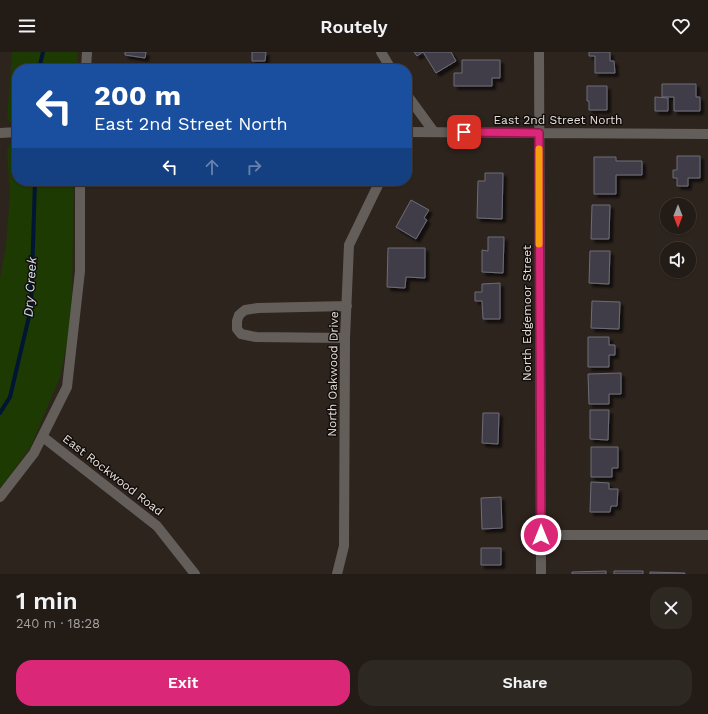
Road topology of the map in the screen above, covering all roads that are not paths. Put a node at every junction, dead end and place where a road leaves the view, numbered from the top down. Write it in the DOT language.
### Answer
graph roads {
  1 [pos="87,52"];
  2 [pos="381,52"];
  3 [pos="539,52"];
  4 [pos="86,64"];
  5 [pos="388,64"];
  6 [pos="412,102"];
  7 [pos="434,132"];
  8 [pos="412,133"];
  9 [pos="539,133"];
  10 [pos="708,134"];
  11 [pos="80,186"];
  12 [pos="378,186"];
  13 [pos="346,306"];
  14 [pos="345,338"];
  15 [pos="42,437"];
  16 [pos="0,497"];
  17 [pos="541,535"];
  18 [pos="708,535"];
  19 [pos="195,574"];
  20 [pos="336,574"];
  21 [pos="541,574"];
  1 -- 4 [label="street"];
  2 -- 5 [label="street"];
  3 -- 9 [label="street, North Edgemoor Street"];
  6 -- 7 [label="street"];
  7 -- 8 [label="street, East 2nd Street North"];
  7 -- 9 [label="street, East 2nd Street North"];
  9 -- 10 [label="street, East 2nd Street North"];
  9 -- 17 [label="street, North Edgemoor Street"];
  11 -- 15 [label="street"];
  12 -- 13 [label="street, North Oakwood Drive"];
  13 -- 14 [label="street, North Oakwood Drive"];
  13 -- 14 [label="street"];
  14 -- 20 [label="street, North Oakwood Drive"];
  15 -- 16 [label="street"];
  15 -- 19 [label="street, East Rockwood Road"];
  17 -- 18 [label="street"];
  17 -- 21 [label="street, North Edgemoor Street"];
}
